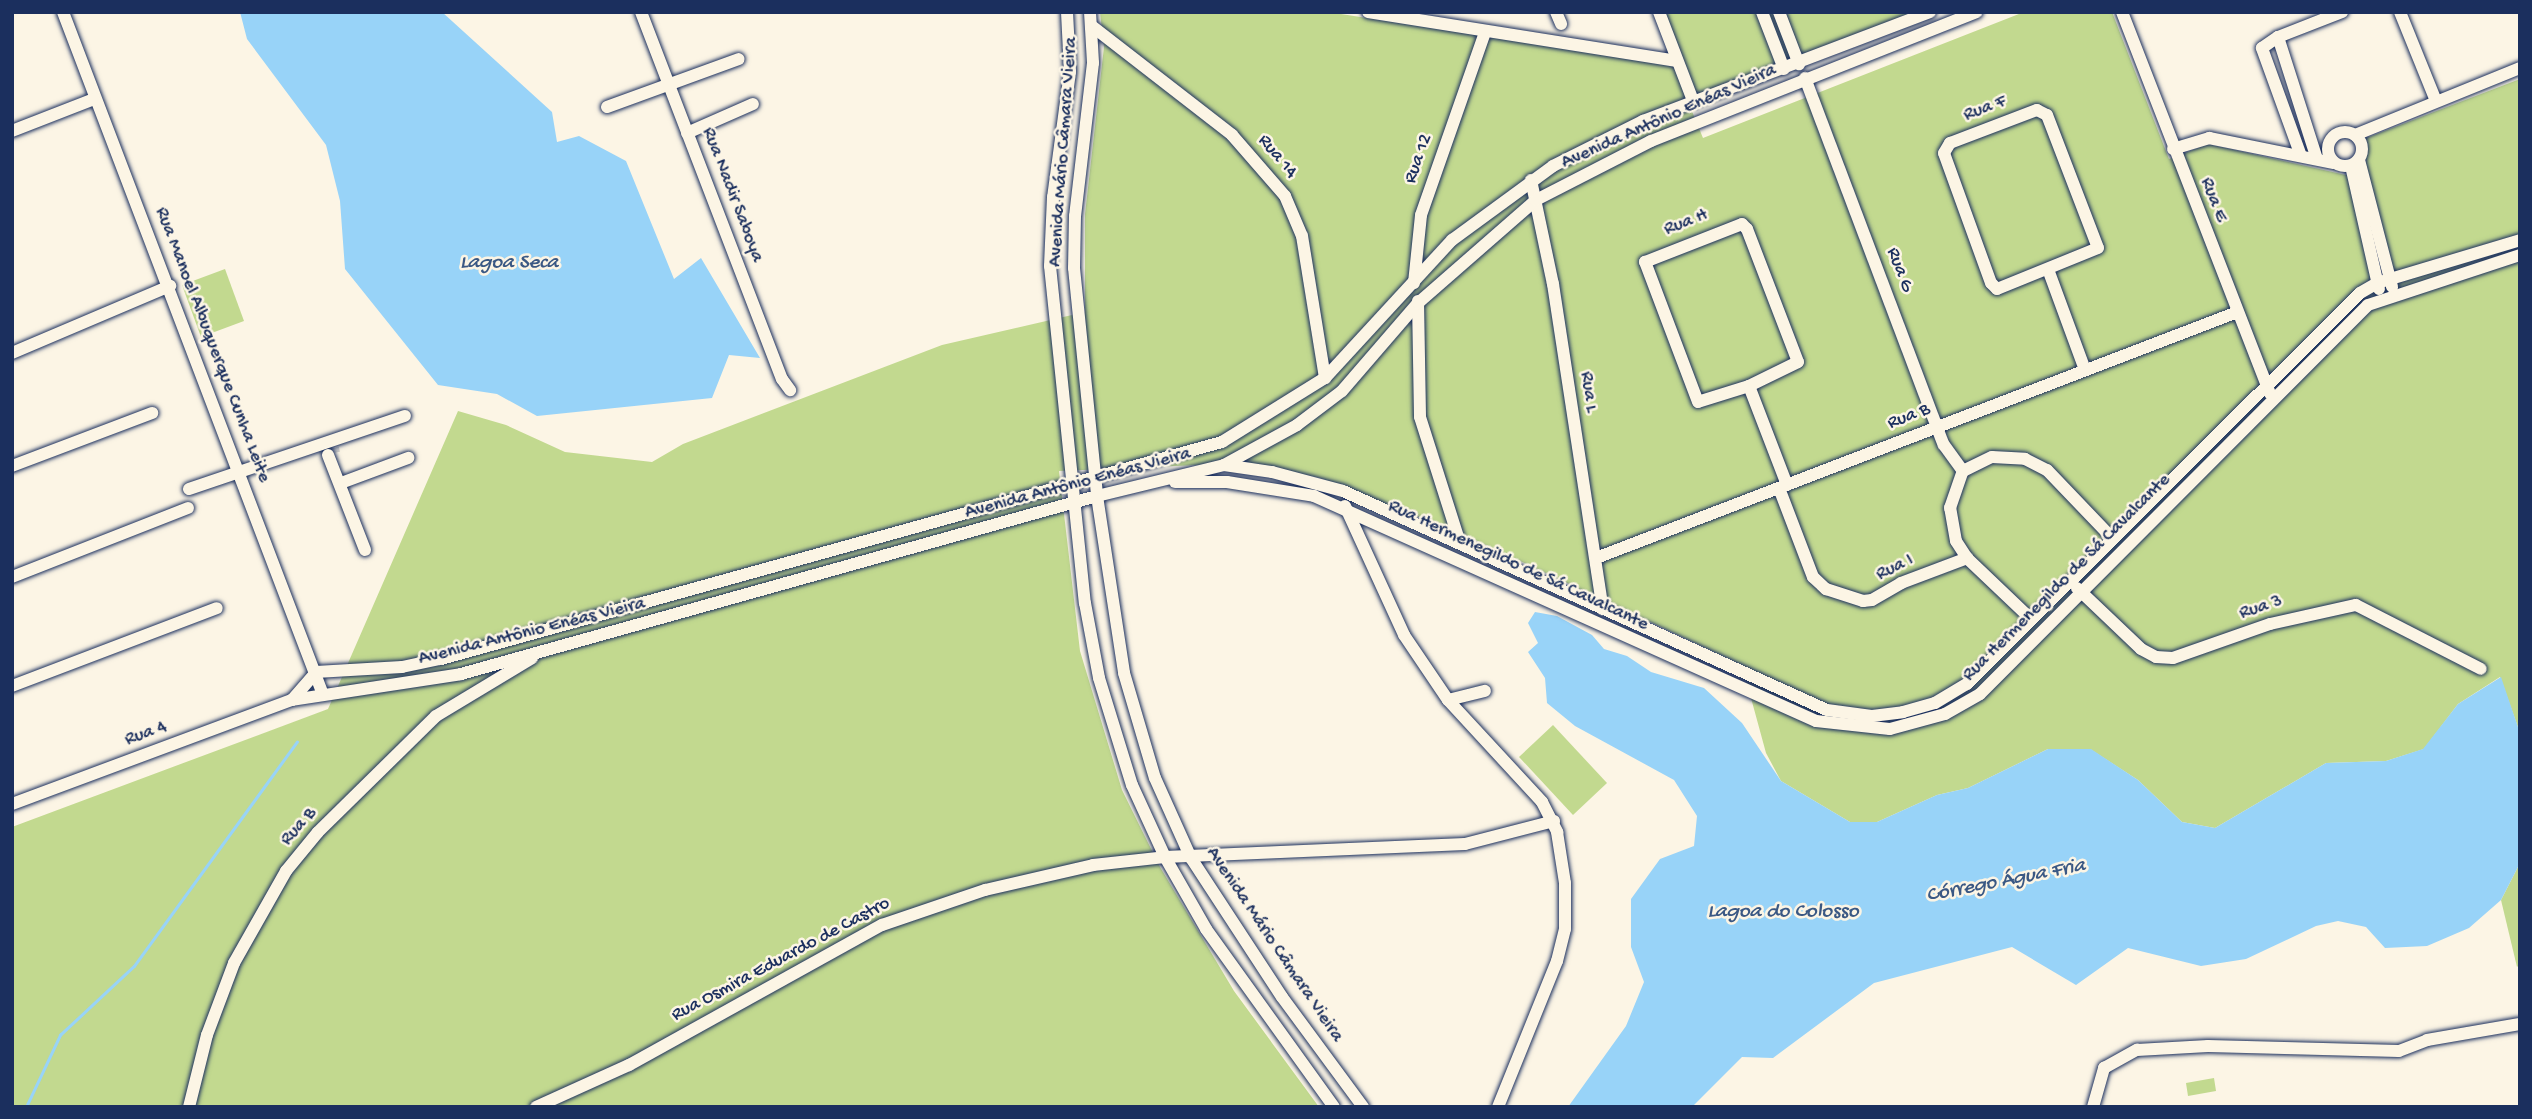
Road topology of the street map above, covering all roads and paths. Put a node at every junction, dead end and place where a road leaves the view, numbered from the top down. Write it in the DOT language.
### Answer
graph roads {
  1 [pos="63,12"];
  2 [pos="641,12"];
  3 [pos="1067,12"];
  4 [pos="1090,12"];
  5 [pos="1369,12"];
  6 [pos="1659,12"];
  7 [pos="1762,12"];
  8 [pos="1779,12"];
  9 [pos="1930,12"];
  10 [pos="1976,12"];
  11 [pos="2122,12"];
  12 [pos="2342,12"];
  13 [pos="2400,12"];
  14 [pos="1093,27"];
  15 [pos="1485,32"];
  16 [pos="2277,37"];
  17 [pos="739,59"];
  18 [pos="1677,61"];
  19 [pos="1799,64"];
  20 [pos="2520,68"];
  21 [pos="1784,69"];
  22 [pos="1805,78"];
  23 [pos="667,82"];
  24 [pos="94,99"];
  25 [pos="2436,101"];
  26 [pos="1694,103"];
  27 [pos="752,104"];
  28 [pos="607,107"];
  29 [pos="12,131"];
  30 [pos="687,133"];
  31 [pos="2355,135"];
  32 [pos="2310,138"];
  33 [pos="2331,139"];
  34 [pos="2173,149"];
  35 [pos="2301,156"];
  36 [pos="2317,159"];
  37 [pos="2333,163"];
  38 [pos="2355,163"];
  39 [pos="1531,180"];
  40 [pos="1536,200"];
  41 [pos="2520,240"];
  42 [pos="2520,255"];
  43 [pos="2049,272"];
  44 [pos="1413,280"];
  45 [pos="2384,282"];
  46 [pos="170,286"];
  47 [pos="2388,297"];
  48 [pos="1418,303"];
  49 [pos="2235,313"];
  50 [pos="12,353"];
  51 [pos="2085,370"];
  52 [pos="1325,378"];
  53 [pos="1749,386"];
  54 [pos="2265,387"];
  55 [pos="790,390"];
  56 [pos="2274,398"];
  57 [pos="152,413"];
  58 [pos="405,416"];
  59 [pos="1938,427"];
  60 [pos="330,450"];
  61 [pos="408,458"];
  62 [pos="1224,465"];
  63 [pos="12,466"];
  64 [pos="239,471"];
  65 [pos="1963,471"];
  66 [pos="1095,474"];
  67 [pos="1073,482"];
  68 [pos="1153,482"];
  69 [pos="341,483"];
  70 [pos="1783,486"];
  71 [pos="189,489"];
  72 [pos="1343,491"];
  73 [pos="1097,496"];
  74 [pos="1075,504"];
  75 [pos="1346,507"];
  76 [pos="188,508"];
  77 [pos="2112,538"];
  78 [pos="1460,543"];
  79 [pos="365,550"];
  80 [pos="1596,558"];
  81 [pos="1968,558"];
  82 [pos="12,577"];
  83 [pos="2068,580"];
  84 [pos="2082,593"];
  85 [pos="217,608"];
  86 [pos="1603,609"];
  87 [pos="2031,619"];
  88 [pos="541,652"];
  89 [pos="2481,669"];
  90 [pos="316,672"];
  91 [pos="12,686"];
  92 [pos="1485,691"];
  93 [pos="322,692"];
  94 [pos="292,700"];
  95 [pos="1448,700"];
  96 [pos="12,804"];
  97 [pos="1554,821"];
  98 [pos="1166,857"];
  99 [pos="1191,858"];
  100 [pos="2520,1024"];
  101 [pos="189,1107"];
  102 [pos="536,1107"];
  103 [pos="1334,1107"];
  104 [pos="1363,1107"];
  105 [pos="1498,1107"];
  106 [pos="2092,1107"];
  1 -- 24 [label="street, Rua Manoel Albuquerque Cunha Leite"];
  2 -- 23 [label="street, Rua Nadir Saboya"];
  3 -- 67 [label="street, Avenida Mário Câmara Vieira"];
  4 -- 14 [label="street, Avenida Mário Câmara Vieira"];
  5 -- 15 [label="street"];
  6 -- 18 [label="street"];
  7 -- 21 [label="street"];
  8 -- 19 [label="street"];
  9 -- 19 [label="street, Avenida Antônio Enéas Vieira"];
  10 -- 22 [label="street, Avenida Antônio Enéas Vieira"];
  11 -- 34 [label="street, Rua E"];
  12 -- 16 [label="street"];
  13 -- 25 [label="street"];
  14 -- 52 [label="street, Rua 14"];
  14 -- 66 [label="street, Avenida Mário Câmara Vieira"];
  15 -- 18 [label="street"];
  15 -- 44 [label="street, Rua 12"];
  16 -- 32 [label="street"];
  16 -- 35 [label="street"];
  17 -- 23 [label="street"];
  18 -- 26 [label="street"];
  19 -- 21 [label="street, Avenida Antônio Enéas Vieira"];
  20 -- 25 [label="street"];
  21 -- 26 [label="street, Avenida Antônio Enéas Vieira"];
  22 -- 40 [label="street, Avenida Antônio Enéas Vieira"];
  22 -- 59 [label="street, Rua G"];
  23 -- 28 [label="street"];
  23 -- 30 [label="street, Rua Nadir Saboya"];
  24 -- 29 [label="street"];
  24 -- 46 [label="street, Rua Manoel Albuquerque Cunha Leite"];
  25 -- 31 [label="street"];
  26 -- 39 [label="street, Avenida Antônio Enéas Vieira"];
  27 -- 30 [label="street"];
  30 -- 55 [label="street, Rua Nadir Saboya"];
  31 -- 33 [label="street"];
  31 -- 38 [label="street"];
  32 -- 33 [label="street"];
  32 -- 36 [label="street"];
  33 -- 37 [label="street"];
  34 -- 35 [label="street"];
  34 -- 49 [label="street, Rua E"];
  35 -- 36 [label="street"];
  36 -- 37 [label="street"];
  37 -- 38 [label="street"];
  38 -- 45 [label="street"];
  39 -- 40 [label="street, Rua L"];
  39 -- 44 [label="street, Avenida Antônio Enéas Vieira"];
  40 -- 48 [label="street, Avenida Antônio Enéas Vieira"];
  40 -- 80 [label="street, Rua L"];
  41 -- 45 [label="street, Rua Hermenegildo de Sá Cavalcante"];
  42 -- 47 [label="street, Rua Hermenegildo de Sá Cavalcante"];
  43 -- 43 [label="street, Rua F"];
  43 -- 51 [label="street"];
  44 -- 48 [label="street, Rua 12"];
  44 -- 52 [label="street, Avenida Antônio Enéas Vieira"];
  45 -- 47 [label="street"];
  45 -- 54 [label="street, Rua Hermenegildo de Sá Cavalcante"];
  46 -- 50 [label="street"];
  46 -- 64 [label="street, Rua Manoel Albuquerque Cunha Leite"];
  47 -- 56 [label="street, Rua Hermenegildo de Sá Cavalcante"];
  48 -- 62 [label="street, Avenida Antônio Enéas Vieira"];
  48 -- 78 [label="street, Rua 12"];
  49 -- 51 [label="street, Rua B"];
  49 -- 54 [label="street, Rua E"];
  51 -- 59 [label="street, Rua B"];
  52 -- 66 [label="street, Avenida Antônio Enéas Vieira"];
  53 -- 53 [label="street, Rua H"];
  53 -- 70 [label="street"];
  54 -- 56 [label="street, Rua E"];
  54 -- 77 [label="street, Rua Hermenegildo de Sá Cavalcante"];
  56 -- 84 [label="street, Rua Hermenegildo de Sá Cavalcante"];
  57 -- 63 [label="street"];
  58 -- 60 [label="street"];
  59 -- 65 [label="street, Rua G"];
  59 -- 70 [label="street, Rua B"];
  60 -- 64 [label="street"];
  60 -- 69 [label="street"];
  61 -- 69 [label="street"];
  62 -- 68 [label="street, Avenida Antônio Enéas Vieira"];
  62 -- 72 [label="street, Rua Hermenegildo de Sá Cavalcante"];
  64 -- 71 [label="street"];
  64 -- 90 [label="street, Rua Manoel Albuquerque Cunha Leite"];
  65 -- 77 [label="street"];
  65 -- 81 [label="street"];
  66 -- 67 [label="street, Avenida Antônio Enéas Vieira"];
  66 -- 73 [label="street, Avenida Mário Câmara Vieira"];
  67 -- 74 [label="street, Avenida Mário Câmara Vieira"];
  67 -- 90 [label="street, Avenida Antônio Enéas Vieira"];
  68 -- 73 [label="street, Avenida Antônio Enéas Vieira"];
  68 -- 75 [label="street, Rua Hermenegildo de Sá Cavalcante"];
  69 -- 79 [label="street"];
  70 -- 80 [label="street, Rua B"];
  70 -- 81 [label="street, Rua I"];
  72 -- 75 [label="street"];
  72 -- 78 [label="street, Rua Hermenegildo de Sá Cavalcante"];
  73 -- 74 [label="street, Avenida Antônio Enéas Vieira"];
  73 -- 99 [label="street, Avenida Mário Câmara Vieira"];
  74 -- 88 [label="street, Avenida Antônio Enéas Vieira"];
  74 -- 98 [label="street, Avenida Mário Câmara Vieira"];
  75 -- 84 [label="street, Rua Hermenegildo de Sá Cavalcante"];
  75 -- 95 [label="street"];
  76 -- 82 [label="street"];
  77 -- 83 [label="street, Rua Hermenegildo de Sá Cavalcante"];
  78 -- 86 [label="street, Rua Hermenegildo de Sá Cavalcante"];
  80 -- 86 [label="street, Rua L"];
  81 -- 87 [label="street"];
  83 -- 84 [label="street, Rua 3"];
  83 -- 87 [label="street, Rua Hermenegildo de Sá Cavalcante"];
  84 -- 89 [label="street, Rua 3"];
  85 -- 91 [label="street"];
  86 -- 87 [label="street, Rua Hermenegildo de Sá Cavalcante"];
  88 -- 93 [label="street, Avenida Antônio Enéas Vieira"];
  88 -- 101 [label="street, Rua B"];
  90 -- 93 [label="street, Rua Manoel Albuquerque Cunha Leite"];
  90 -- 94 [label="street"];
  92 -- 95 [label="street"];
  93 -- 94 [label="street, Avenida Antônio Enéas Vieira"];
  94 -- 96 [label="street, Rua 4"];
  95 -- 97 [label="street"];
  97 -- 99 [label="street, Rua Osmira Eduardo de Castro"];
  97 -- 105 [label="street"];
  98 -- 99 [label="street, Rua Osmira Eduardo de Castro"];
  98 -- 102 [label="street, Rua Osmira Eduardo de Castro"];
  98 -- 103 [label="street, Avenida Mário Câmara Vieira"];
  99 -- 104 [label="street, Avenida Mário Câmara Vieira"];
  100 -- 106 [label="street"];
}
